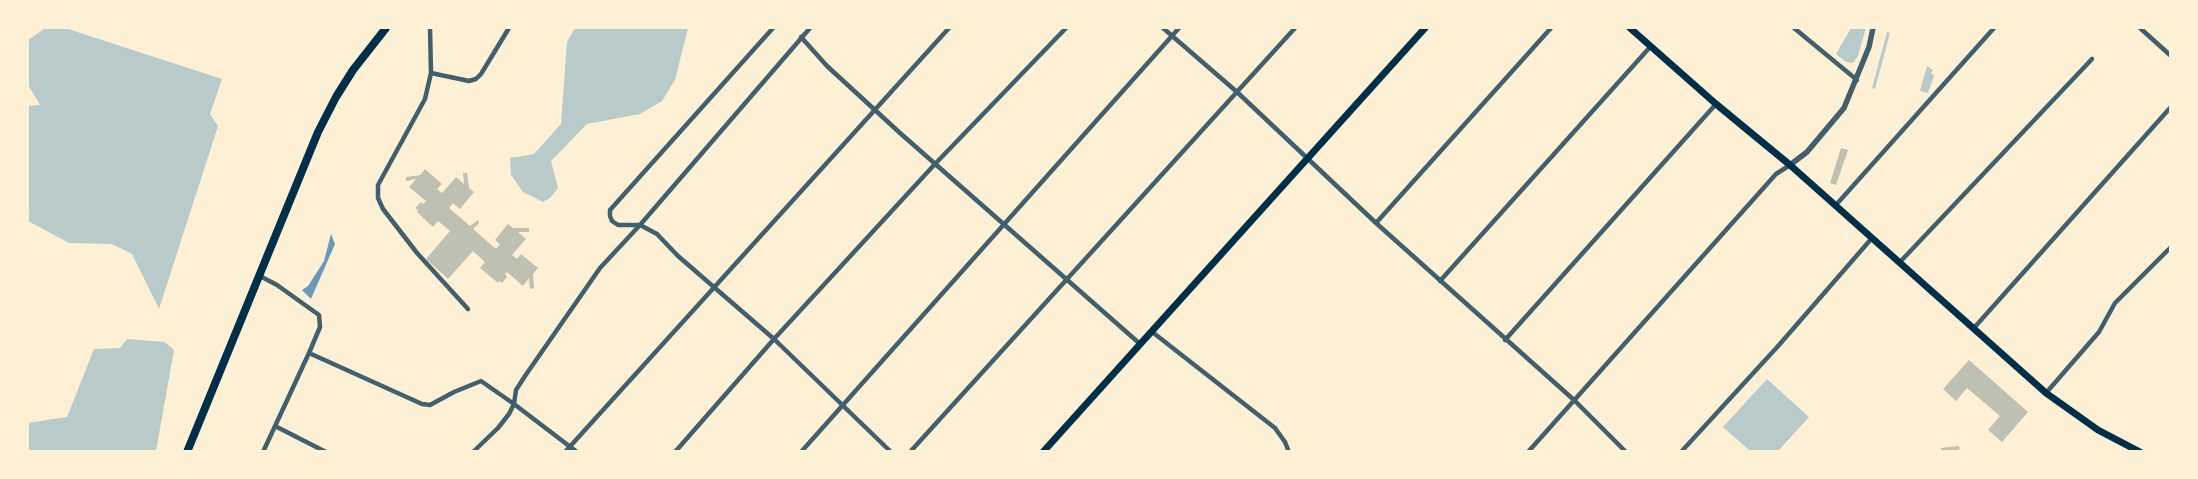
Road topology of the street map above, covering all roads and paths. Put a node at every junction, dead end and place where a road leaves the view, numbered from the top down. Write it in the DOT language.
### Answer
graph roads {
  1 [pos="386,28"];
  2 [pos="430,28"];
  3 [pos="508,28"];
  4 [pos="773,28"];
  5 [pos="810,28"];
  6 [pos="949,28"];
  7 [pos="1066,28"];
  8 [pos="1163,28"];
  9 [pos="1179,28"];
  10 [pos="1295,28"];
  11 [pos="1425,28"];
  12 [pos="1551,28"];
  13 [pos="1630,28"];
  14 [pos="1794,28"];
  15 [pos="1873,28"];
  16 [pos="1994,28"];
  17 [pos="2140,28"];
  18 [pos="1172,35"];
  19 [pos="801,38"];
  20 [pos="1651,46"];
  21 [pos="2170,55"];
  22 [pos="2092,59"];
  23 [pos="431,73"];
  24 [pos="1857,80"];
  25 [pos="1237,92"];
  26 [pos="1716,104"];
  27 [pos="2170,108"];
  28 [pos="875,109"];
  29 [pos="1306,157"];
  30 [pos="935,164"];
  31 [pos="1790,165"];
  32 [pos="1835,206"];
  33 [pos="1376,223"];
  34 [pos="640,225"];
  35 [pos="1005,225"];
  36 [pos="1872,238"];
  37 [pos="2170,248"];
  38 [pos="1900,262"];
  39 [pos="258,275"];
  40 [pos="1067,280"];
  41 [pos="1440,281"];
  42 [pos="714,288"];
  43 [pos="468,309"];
  44 [pos="1973,329"];
  45 [pos="1150,331"];
  46 [pos="774,340"];
  47 [pos="1506,340"];
  48 [pos="1139,344"];
  49 [pos="309,352"];
  50 [pos="2046,393"];
  51 [pos="1574,400"];
  52 [pos="514,404"];
  53 [pos="843,404"];
  54 [pos="274,426"];
  55 [pos="570,446"];
  56 [pos="187,452"];
  57 [pos="263,452"];
  58 [pos="326,452"];
  59 [pos="473,452"];
  60 [pos="565,452"];
  61 [pos="576,452"];
  62 [pos="675,452"];
  63 [pos="800,452"];
  64 [pos="891,452"];
  65 [pos="910,452"];
  66 [pos="1043,452"];
  67 [pos="1289,452"];
  68 [pos="1528,452"];
  69 [pos="1626,452"];
  70 [pos="1681,452"];
  71 [pos="2140,452"];
  1 -- 39 [label="main road"];
  2 -- 23 [label="street"];
  3 -- 23 [label="street"];
  4 -- 34 [label="street"];
  5 -- 19 [label="street"];
  6 -- 28 [label="street"];
  7 -- 30 [label="street"];
  8 -- 18 [label="street"];
  9 -- 18 [label="street"];
  10 -- 25 [label="street"];
  11 -- 29 [label="main road"];
  12 -- 33 [label="street"];
  13 -- 20 [label="main road"];
  14 -- 24 [label="street"];
  15 -- 24 [label="street"];
  16 -- 32 [label="street"];
  17 -- 21 [label="street"];
  18 -- 25 [label="street"];
  18 -- 35 [label="street"];
  19 -- 28 [label="street"];
  19 -- 34 [label="street"];
  20 -- 26 [label="main road"];
  20 -- 41 [label="street"];
  22 -- 38 [label="street"];
  23 -- 43 [label="street"];
  24 -- 31 [label="street"];
  25 -- 29 [label="street"];
  25 -- 40 [label="street"];
  26 -- 31 [label="main road"];
  26 -- 47 [label="street"];
  27 -- 44 [label="street"];
  28 -- 30 [label="street"];
  28 -- 42 [label="street"];
  29 -- 33 [label="street"];
  29 -- 45 [label="main road"];
  30 -- 35 [label="street"];
  30 -- 46 [label="street"];
  31 -- 32 [label="main road"];
  31 -- 51 [label="street"];
  32 -- 36 [label="main road"];
  33 -- 41 [label="street"];
  34 -- 42 [label="street"];
  34 -- 52 [label="street"];
  35 -- 40 [label="street"];
  35 -- 53 [label="street"];
  36 -- 38 [label="main road"];
  36 -- 70 [label="street"];
  37 -- 50 [label="street"];
  38 -- 44 [label="main road"];
  39 -- 49 [label="street"];
  39 -- 56 [label="main road"];
  40 -- 48 [label="street"];
  40 -- 65 [label="street"];
  41 -- 47 [label="street"];
  42 -- 46 [label="street"];
  42 -- 55 [label="street"];
  44 -- 50 [label="main road"];
  45 -- 48 [label="main road"];
  45 -- 67 [label="street"];
  46 -- 53 [label="street"];
  46 -- 62 [label="street"];
  47 -- 51 [label="street"];
  48 -- 66 [label="main road"];
  49 -- 52 [label="street"];
  49 -- 54 [label="street"];
  50 -- 71 [label="main road"];
  51 -- 68 [label="street"];
  51 -- 69 [label="street"];
  52 -- 55 [label="street"];
  52 -- 59 [label="street"];
  53 -- 63 [label="street"];
  53 -- 64 [label="street"];
  54 -- 57 [label="street"];
  54 -- 58 [label="street"];
  55 -- 60 [label="street"];
  55 -- 61 [label="street"];
}
